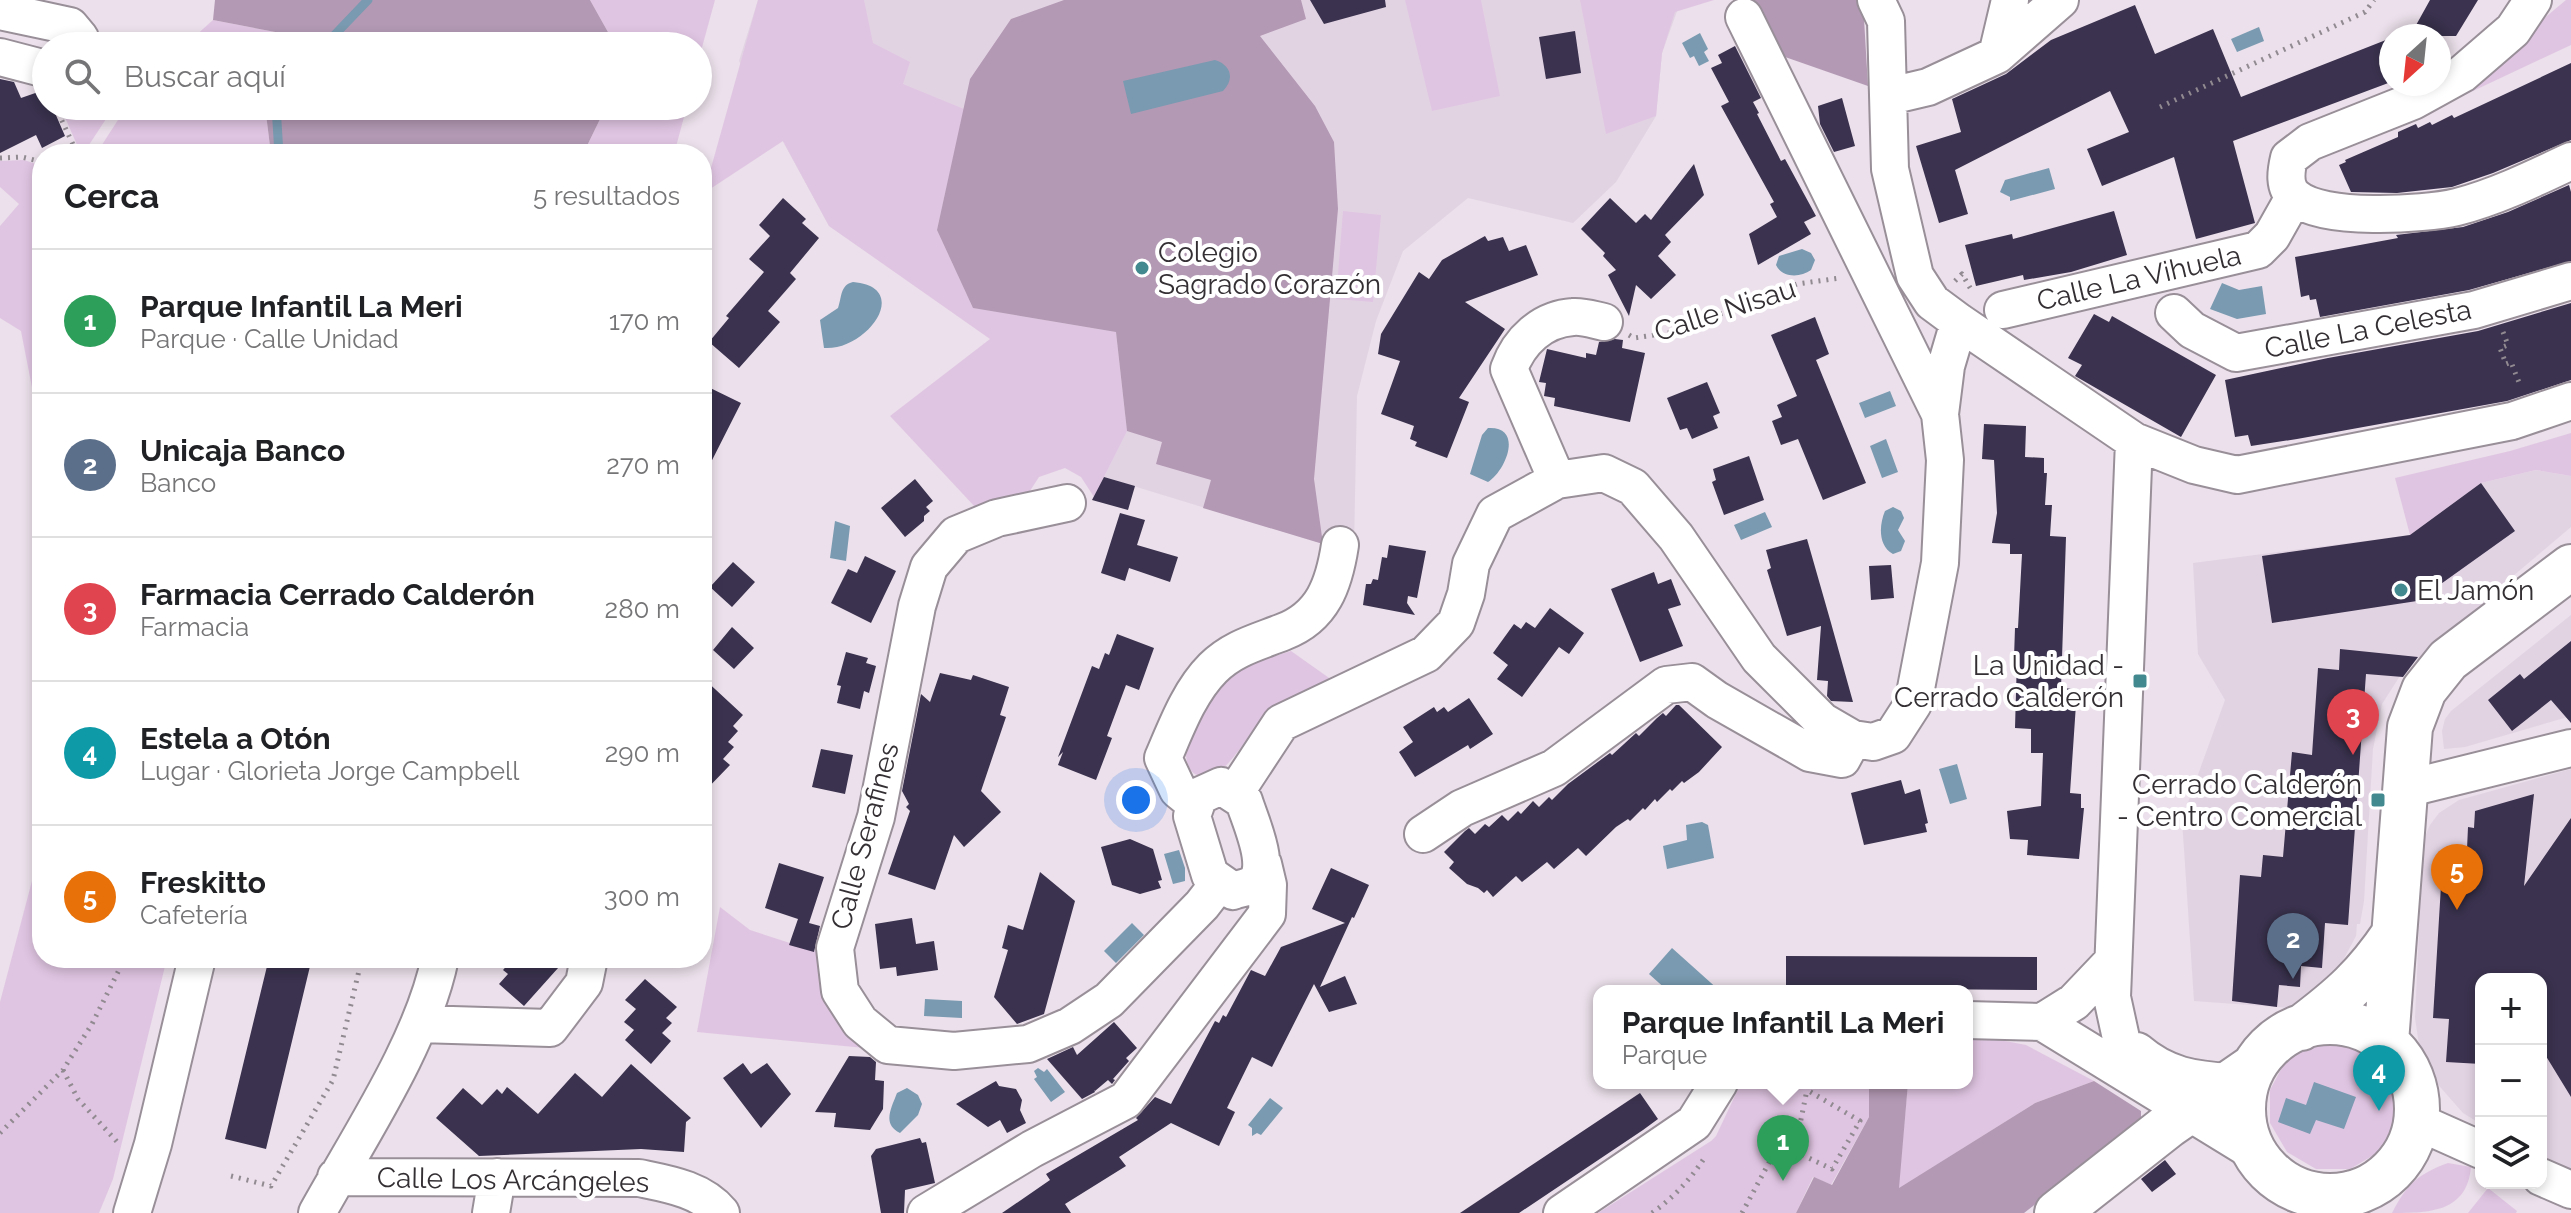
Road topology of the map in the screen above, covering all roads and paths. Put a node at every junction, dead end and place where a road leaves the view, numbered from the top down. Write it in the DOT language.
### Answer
graph roads {
  1 [pos="1876,0"];
  2 [pos="2010,0"];
  3 [pos="2060,0"];
  4 [pos="2374,0"];
  5 [pos="2533,0"];
  6 [pos="0,11"];
  7 [pos="1744,17"];
  8 [pos="75,32"];
  9 [pos="1997,55"];
  10 [pos="0,57"];
  11 [pos="32,65"];
  12 [pos="1890,96"];
  13 [pos="2160,107"];
  14 [pos="62,120"];
  15 [pos="73,144"];
  16 [pos="0,158"];
  17 [pos="32,160"];
  18 [pos="2571,161"];
  19 [pos="2294,197"];
  20 [pos="1853,276"];
  21 [pos="2571,281"];
  22 [pos="2494,305"];
  23 [pos="2003,310"];
  24 [pos="2174,313"];
  25 [pos="1604,322"];
  26 [pos="1959,322"];
  27 [pos="2571,401"];
  28 [pos="1940,414"];
  29 [pos="2517,419"];
  30 [pos="2134,441"];
  31 [pos="1557,480"];
  32 [pos="1067,503"];
  33 [pos="1340,545"];
  34 [pos="2571,567"];
  35 [pos="1853,739"];
  36 [pos="2571,748"];
  37 [pos="2405,789"];
  38 [pos="1235,793"];
  39 [pos="1194,803"];
  40 [pos="1423,834"];
  41 [pos="1263,864"];
  42 [pos="1226,887"];
  43 [pos="1255,932"];
  44 [pos="2394,934"];
  45 [pos="2113,961"];
  46 [pos="120,968"];
  47 [pos="195,968"];
  48 [pos="360,968"];
  49 [pos="438,968"];
  50 [pos="587,968"];
  51 [pos="1973,1020"];
  52 [pos="2042,1022"];
  53 [pos="419,1024"];
  54 [pos="2120,1026"];
  55 [pos="2301,1028"];
  56 [pos="2386,1042"];
  57 [pos="63,1070"];
  58 [pos="2129,1075"];
  59 [pos="2242,1075"];
  60 [pos="1715,1089"];
  61 [pos="1808,1089"];
  62 [pos="1811,1089"];
  63 [pos="2189,1112"];
  64 [pos="2416,1121"];
  65 [pos="0,1133"];
  66 [pos="153,1144"];
  67 [pos="2475,1147"];
  68 [pos="1792,1151"];
  69 [pos="1708,1152"];
  70 [pos="2257,1154"];
  71 [pos="231,1176"];
  72 [pos="336,1177"];
  73 [pos="497,1177"];
  74 [pos="2547,1180"];
  75 [pos="2571,1190"];
  76 [pos="2377,1199"];
  77 [pos="132,1213"];
  78 [pos="317,1213"];
  79 [pos="491,1213"];
  80 [pos="721,1213"];
  81 [pos="926,1213"];
  82 [pos="1562,1213"];
  83 [pos="1652,1213"];
  84 [pos="1742,1213"];
  85 [pos="2057,1213"];
  1 -- 12 [label="street"];
  2 -- 9 [label="street"];
  3 -- 9 [label="street"];
  4 -- 13 [label="path"];
  5 -- 19 [label="street"];
  6 -- 8 [label="street"];
  7 -- 28 [label="street"];
  9 -- 12 [label="street"];
  10 -- 11 [label="street"];
  12 -- 26 [label="street"];
  14 -- 15 [label="path"];
  16 -- 17 [label="path"];
  18 -- 19 [label="street"];
  19 -- 23 [label="street, Calle La Vihuela"];
  20 -- 25 [label="path, Calle Nisau"];
  21 -- 22 [label="street, Calle La Celesta"];
  22 -- 24 [label="street, Calle La Celesta"];
  22 -- 29 [label="path"];
  25 -- 31 [label="street"];
  26 -- 28 [label="street"];
  26 -- 30 [label="street"];
  27 -- 29 [label="street"];
  28 -- 35 [label="street"];
  29 -- 30 [label="street"];
  30 -- 45 [label="street"];
  31 -- 35 [label="street"];
  31 -- 38 [label="street"];
  32 -- 42 [label="street, Calle Serafines"];
  33 -- 39 [label="street"];
  34 -- 37 [label="main road"];
  35 -- 40 [label="street"];
  36 -- 37 [label="street"];
  37 -- 44 [label="main road"];
  38 -- 39 [label="street"];
  38 -- 41 [label="street"];
  39 -- 42 [label="street"];
  41 -- 42 [label="street"];
  41 -- 43 [label="street"];
  42 -- 43 [label="street"];
  43 -- 81 [label="street"];
  44 -- 55 [label="main road"];
  44 -- 56 [label="main road"];
  45 -- 52 [label="street"];
  45 -- 54 [label="street"];
  46 -- 57 [label="path"];
  47 -- 66 [label="street"];
  48 -- 71 [label="path"];
  49 -- 53 [label="street"];
  50 -- 53 [label="street"];
  51 -- 52 [label="street"];
  52 -- 58 [label="street"];
  53 -- 72 [label="street"];
  54 -- 58 [label="street"];
  54 -- 59 [label="street"];
  55 -- 56 [label="main road"];
  55 -- 59 [label="main road"];
  56 -- 64 [label="main road"];
  57 -- 65 [label="path"];
  57 -- 66 [label="path"];
  58 -- 63 [label="street"];
  59 -- 63 [label="main road"];
  59 -- 70 [label="main road"];
  60 -- 82 [label="street"];
  61 -- 68 [label="path"];
  62 -- 68 [label="path"];
  63 -- 70 [label="street"];
  63 -- 85 [label="main road"];
  64 -- 67 [label="street"];
  64 -- 76 [label="main road"];
  66 -- 77 [label="street"];
  68 -- 84 [label="path"];
  69 -- 83 [label="path"];
  70 -- 76 [label="main road"];
  72 -- 73 [label="street, Calle Los Arcángeles"];
  72 -- 78 [label="street, Calle Los Arcángeles"];
  73 -- 79 [label="street"];
  73 -- 80 [label="street, Calle Los Arcángeles"];
  74 -- 75 [label="street"];
}
